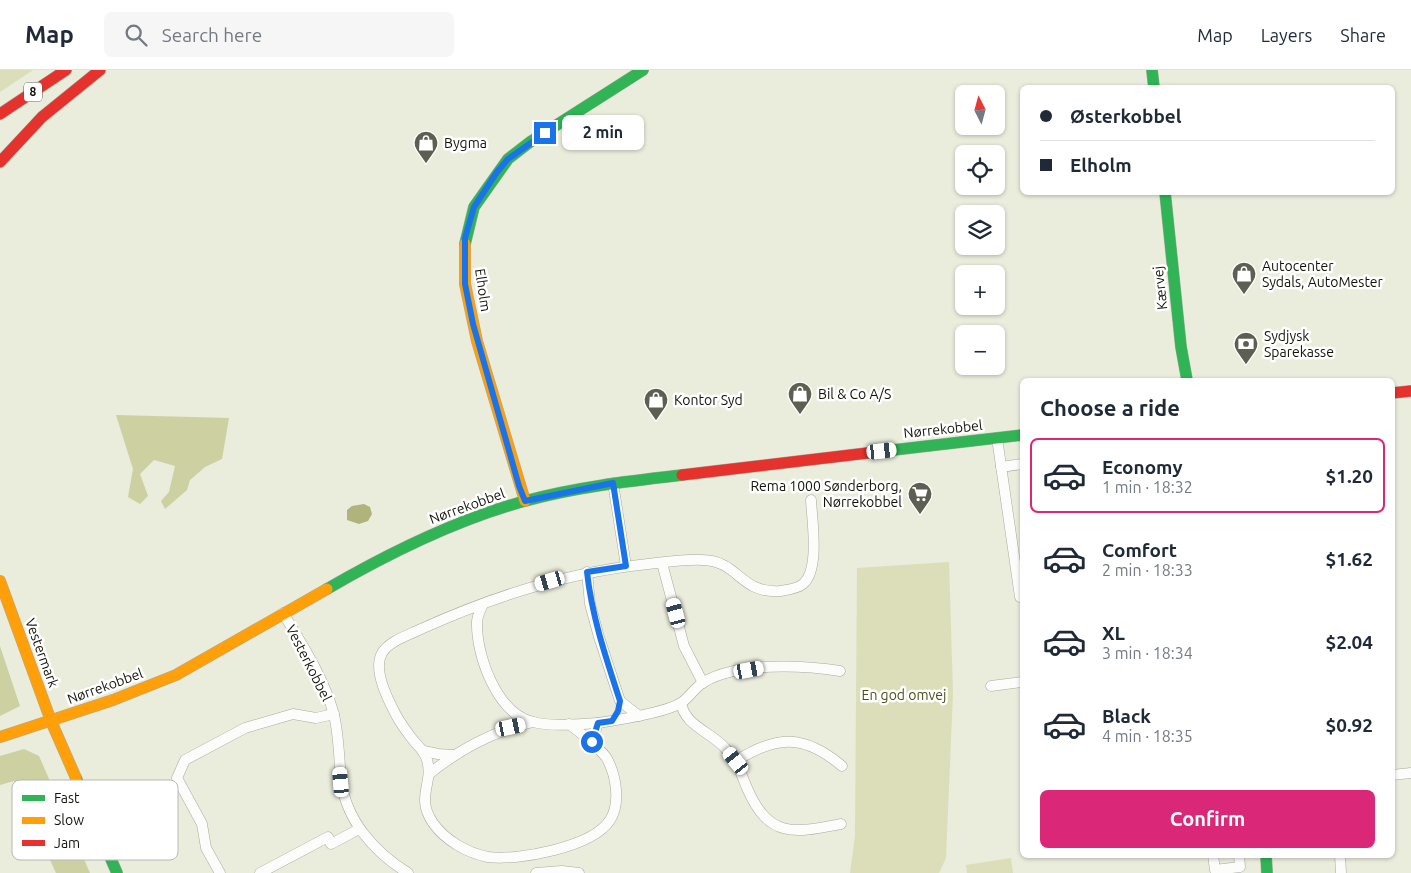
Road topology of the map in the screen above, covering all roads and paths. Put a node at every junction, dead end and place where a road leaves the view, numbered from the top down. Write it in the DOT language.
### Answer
graph roads {
  1 [pos="66,70"];
  2 [pos="100,70"];
  3 [pos="643,70"];
  4 [pos="1152,70"];
  5 [pos="1154,85"];
  6 [pos="0,114"];
  7 [pos="0,162"];
  8 [pos="1165,195"];
  9 [pos="1188,378"];
  10 [pos="1411,391"];
  11 [pos="1395,394"];
  12 [pos="1020,436"];
  13 [pos="997,438"];
  14 [pos="1020,464"];
  15 [pos="1001,467"];
  16 [pos="613,483"];
  17 [pos="811,500"];
  18 [pos="525,501"];
  19 [pos="662,563"];
  20 [pos="626,566"];
  21 [pos="587,572"];
  22 [pos="0,581"];
  23 [pos="1020,598"];
  24 [pos="483,604"];
  25 [pos="463,610"];
  26 [pos="283,612"];
  27 [pos="477,621"];
  28 [pos="840,671"];
  29 [pos="1020,682"];
  30 [pos="703,683"];
  31 [pos="991,686"];
  32 [pos="620,701"];
  33 [pos="681,703"];
  34 [pos="514,713"];
  35 [pos="334,714"];
  36 [pos="639,716"];
  37 [pos="51,721"];
  38 [pos="612,721"];
  39 [pos="532,722"];
  40 [pos="598,723"];
  41 [pos="569,724"];
  42 [pos="511,727"];
  43 [pos="0,737"];
  44 [pos="592,742"];
  45 [pos="424,751"];
  46 [pos="453,755"];
  47 [pos="736,761"];
  48 [pos="842,766"];
  49 [pos="1411,773"];
  50 [pos="429,774"];
  51 [pos="1395,775"];
  52 [pos="77,780"];
  53 [pos="842,824"];
  54 [pos="359,829"];
  55 [pos="1213,858"];
  56 [pos="1239,858"];
  57 [pos="1266,858"];
  58 [pos="1340,858"];
  59 [pos="111,860"];
  60 [pos="117,873"];
  61 [pos="220,873"];
  62 [pos="260,873"];
  63 [pos="408,873"];
  64 [pos="536,873"];
  65 [pos="579,873"];
  66 [pos="1267,873"];
  67 [pos="1341,873"];
  1 -- 6 [label="main road, 8"];
  2 -- 7 [label="main road"];
  3 -- 18 [label="main road, Elholm"];
  4 -- 5 [label="main road"];
  8 -- 9 [label="main road, Kærvej"];
  10 -- 11 [label="main road"];
  12 -- 13 [label="main road, Nørrekobbel"];
  13 -- 15 [label="street"];
  13 -- 16 [label="main road, Nørrekobbel"];
  14 -- 15 [label="street"];
  15 -- 23 [label="street"];
  16 -- 18 [label="main road, Nørrekobbel"];
  16 -- 20 [label="street"];
  17 -- 19 [label="street"];
  18 -- 26 [label="main road, Nørrekobbel"];
  19 -- 20 [label="street"];
  19 -- 30 [label="street"];
  20 -- 21 [label="street"];
  21 -- 24 [label="street"];
  21 -- 32 [label="street"];
  22 -- 37 [label="main road, Vestermark"];
  24 -- 25 [label="street"];
  24 -- 27 [label="street"];
  25 -- 27 [label="street"];
  25 -- 45 [label="street"];
  26 -- 35 [label="street, Vesterkobbel"];
  26 -- 37 [label="main road, Nørrekobbel"];
  27 -- 34 [label="street"];
  28 -- 30 [label="street"];
  29 -- 31 [label="street"];
  30 -- 33 [label="street"];
  32 -- 36 [label="street"];
  32 -- 38 [label="street"];
  33 -- 36 [label="street"];
  33 -- 47 [label="street"];
  34 -- 39 [label="street"];
  34 -- 42 [label="street"];
  35 -- 54 [label="street, Vesterkobbel"];
  35 -- 61 [label="street, Vesterkobbel"];
  36 -- 38 [label="street"];
  37 -- 43 [label="main road, Nørrekobbel"];
  37 -- 52 [label="main road, Vestermark"];
  38 -- 40 [label="street"];
  39 -- 41 [label="street"];
  39 -- 42 [label="street"];
  40 -- 41 [label="street"];
  40 -- 44 [label="street"];
  41 -- 44 [label="street"];
  42 -- 46 [label="street"];
  44 -- 50 [label="street"];
  45 -- 46 [label="street"];
  45 -- 50 [label="street"];
  46 -- 50 [label="street"];
  47 -- 48 [label="street"];
  47 -- 53 [label="street"];
  49 -- 51 [label="street"];
  54 -- 62 [label="street"];
  54 -- 63 [label="street, Vesterkobbel"];
  55 -- 56 [label="street"];
  57 -- 66 [label="main road"];
  58 -- 67 [label="street"];
  59 -- 60 [label="main road, Vestermark"];
  64 -- 65 [label="street"];
}
